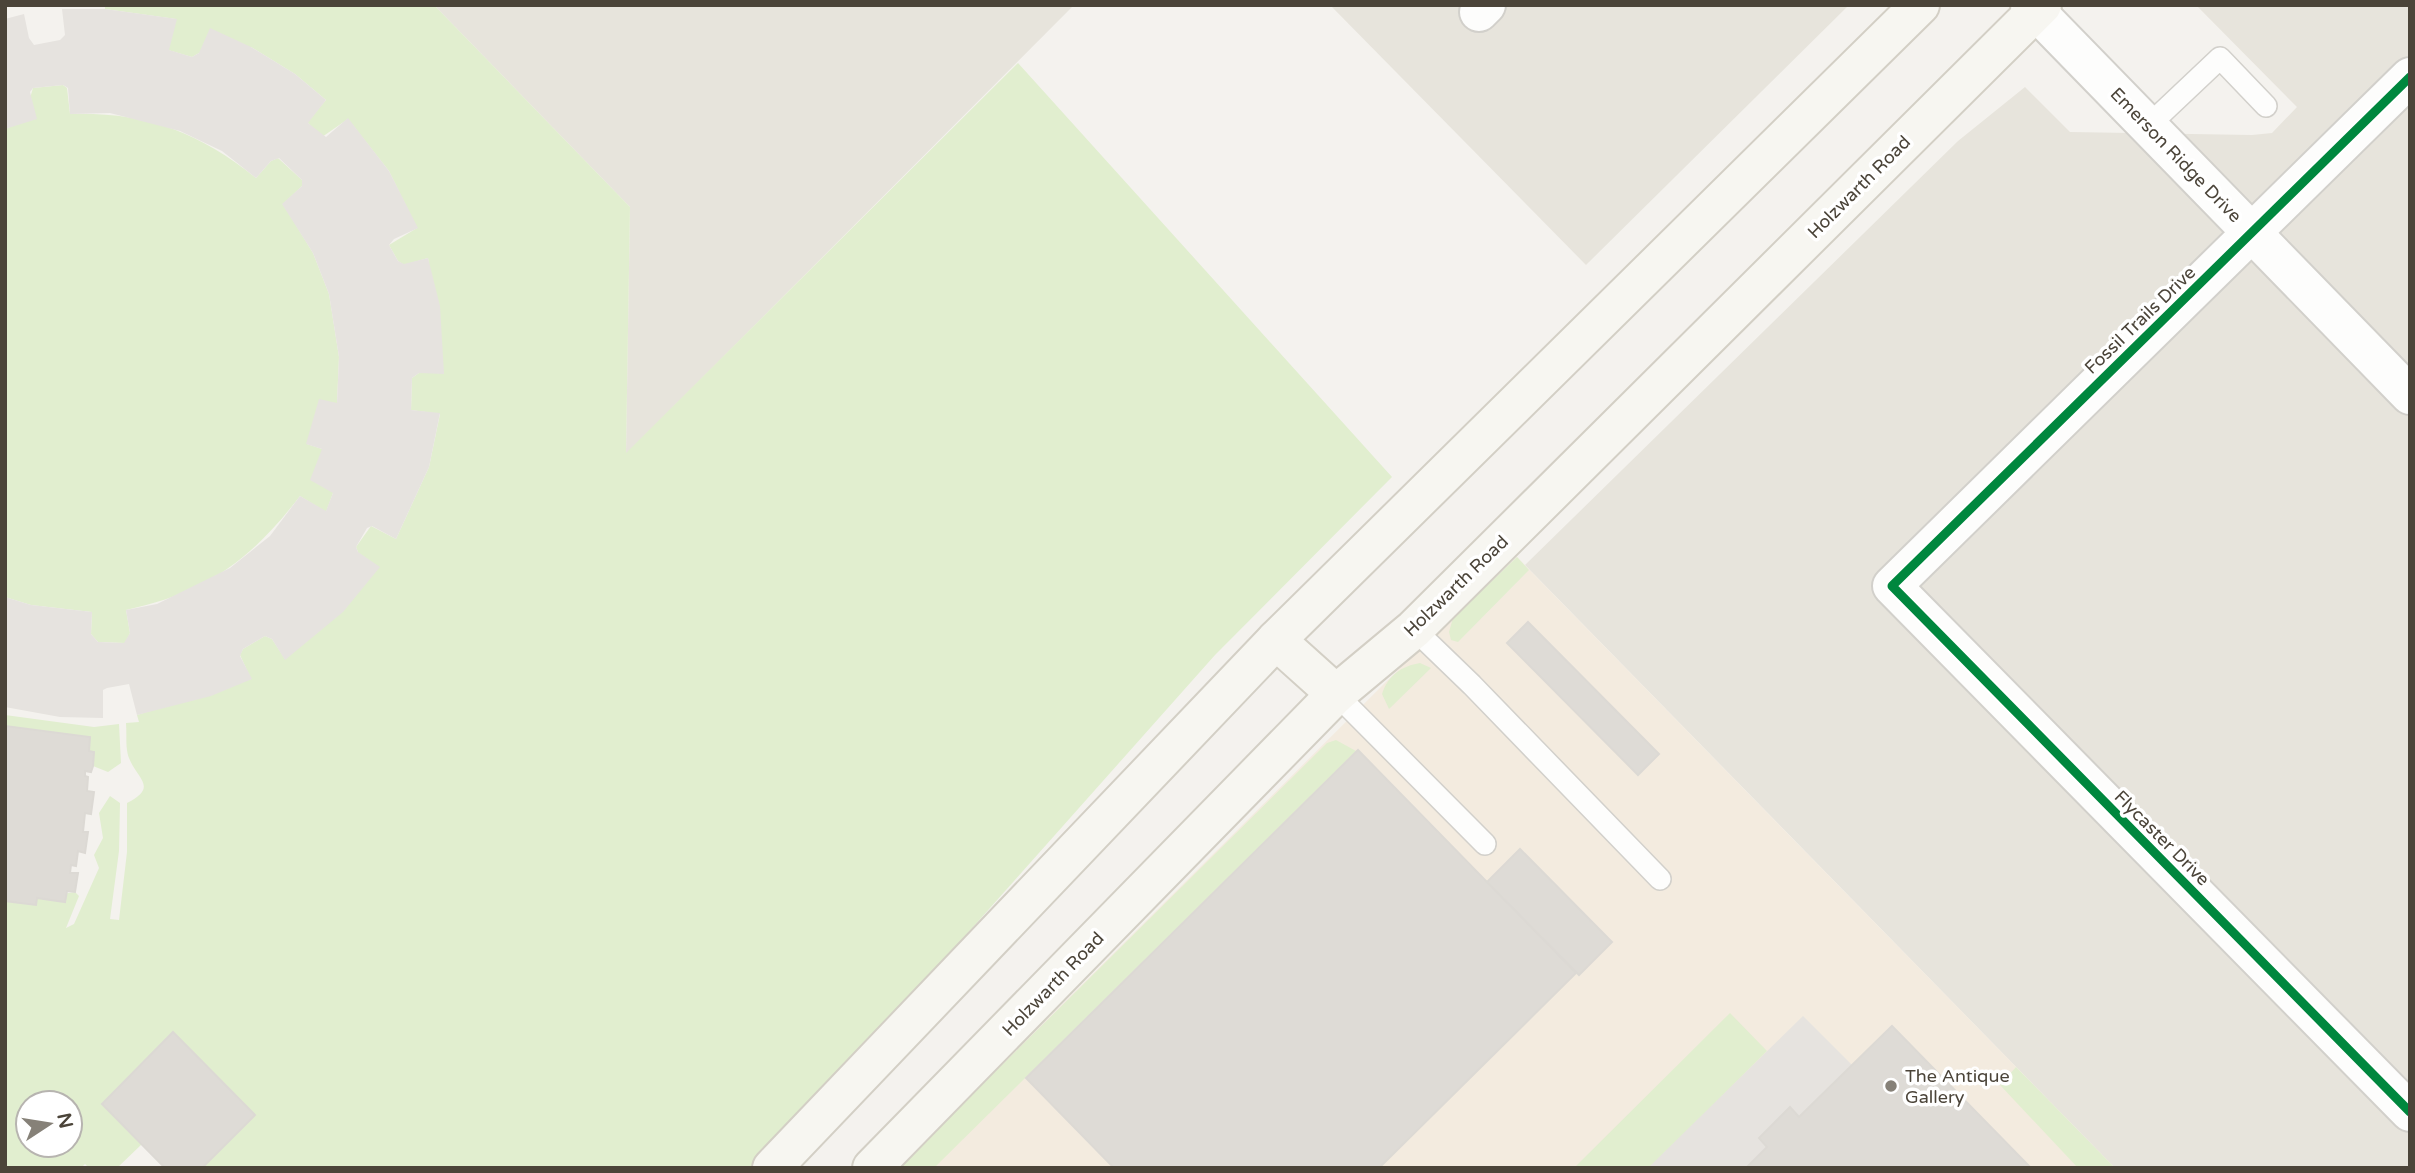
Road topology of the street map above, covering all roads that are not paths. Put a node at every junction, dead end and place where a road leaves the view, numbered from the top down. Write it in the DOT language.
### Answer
graph roads {
  1 [pos="1920,5"];
  2 [pos="2036,7"];
  3 [pos="2410,77"];
  4 [pos="2266,106"];
  5 [pos="2148,126"];
  6 [pos="2251,232"];
  7 [pos="2410,394"];
  8 [pos="1892,586"];
  9 [pos="1414,629"];
  10 [pos="1276,640"];
  11 [pos="1336,694"];
  12 [pos="1485,844"];
  13 [pos="1660,879"];
  14 [pos="2410,1112"];
  15 [pos="772,1168"];
  16 [pos="872,1168"];
  1 -- 10 [label="main road"];
  2 -- 5 [label="street, Emerson Ridge Drive"];
  2 -- 9 [label="main road, Holzwarth Road"];
  3 -- 6 [label="street, Fossil Trails Drive"];
  4 -- 5 [label="lane"];
  5 -- 6 [label="street, Emerson Ridge Drive"];
  6 -- 7 [label="street, Emerson Ridge Drive"];
  6 -- 8 [label="street, Fossil Trails Drive"];
  8 -- 14 [label="street, Flycaster Drive"];
  9 -- 11 [label="main road, Holzwarth Road"];
  9 -- 13 [label="lane"];
  10 -- 11 [label="main road"];
  10 -- 15 [label="main road"];
  11 -- 12 [label="lane"];
  11 -- 16 [label="main road, Holzwarth Road"];
}
